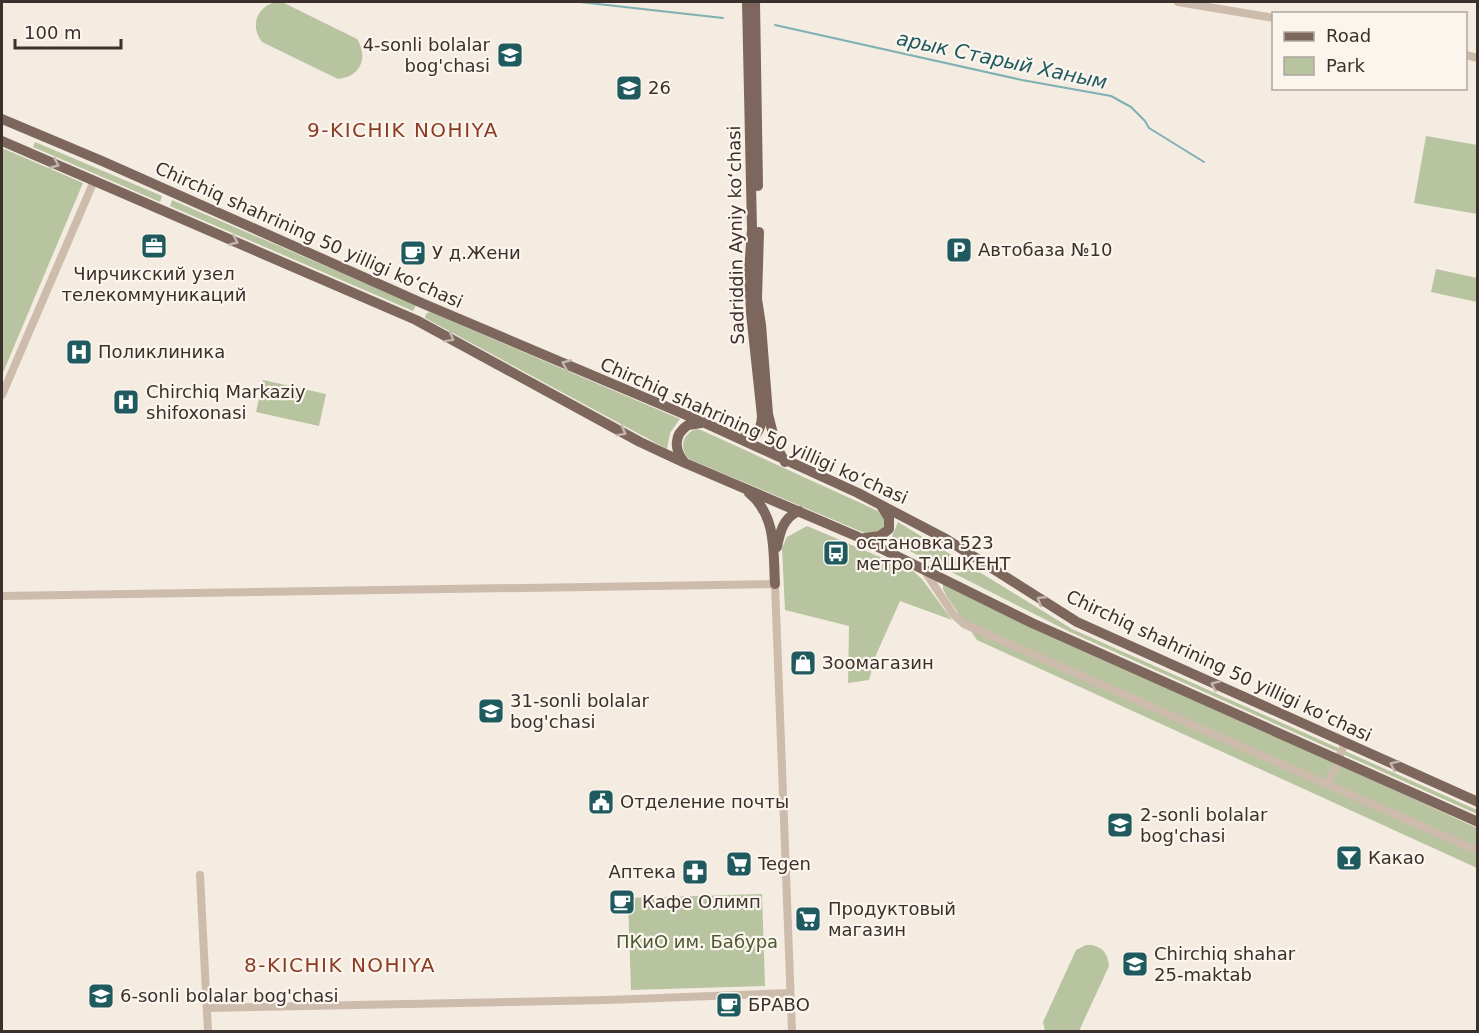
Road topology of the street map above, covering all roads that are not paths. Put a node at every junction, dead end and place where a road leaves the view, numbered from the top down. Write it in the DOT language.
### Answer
graph roads {
  1 [pos="747,2"];
  2 [pos="755,2"];
  3 [pos="1178,2"];
  4 [pos="1272,18"];
  5 [pos="2,119"];
  6 [pos="32,132"];
  7 [pos="2,141"];
  8 [pos="25,151"];
  9 [pos="94,181"];
  10 [pos="170,192"];
  11 [pos="162,210"];
  12 [pos="424,304"];
  13 [pos="416,320"];
  14 [pos="2,395"];
  15 [pos="705,423"];
  16 [pos="727,434"];
  17 [pos="785,462"];
  18 [pos="685,464"];
  19 [pos="742,488"];
  20 [pos="873,501"];
  21 [pos="799,511"];
  22 [pos="856,536"];
  23 [pos="922,567"];
  24 [pos="775,584"];
  25 [pos="2,596"];
  26 [pos="1345,743"];
  27 [pos="1338,760"];
  28 [pos="1328,785"];
  29 [pos="1478,802"];
  30 [pos="1478,822"];
  31 [pos="1478,852"];
  32 [pos="200,875"];
  33 [pos="790,993"];
  34 [pos="207,1008"];
  35 [pos="208,1032"];
  36 [pos="792,1032"];
  1 -- 16 [label="main road, Sadriddin Ayniy ko‘chasi"];
  2 -- 17 [label="main road, Sadriddin Ayniy ko‘chasi"];
  3 -- 4 [label="street"];
  5 -- 6 [label="main road, Chirchiq shahrining 50 yilligi koʻchasi"];
  6 -- 8 [label="main road"];
  6 -- 10 [label="main road, Chirchiq shahrining 50 yilligi koʻchasi"];
  7 -- 8 [label="main road, Chirchiq shahrining 50 yilligi koʻchasi"];
  8 -- 9 [label="main road, Chirchiq shahrining 50 yilligi koʻchasi, one-way"];
  9 -- 11 [label="main road, Chirchiq shahrining 50 yilligi koʻchasi"];
  9 -- 14 [label="street"];
  10 -- 11 [label="main road"];
  10 -- 12 [label="main road, Chirchiq shahrining 50 yilligi koʻchasi"];
  11 -- 13 [label="main road, Chirchiq shahrining 50 yilligi koʻchasi, one-way"];
  12 -- 13 [label="main road"];
  15 -- 12 [label="main road, Chirchiq shahrining 50 yilligi koʻchasi, one-way"];
  13 -- 18 [label="main road, Chirchiq shahrining 50 yilligi koʻchasi, one-way"];
  15 -- 16 [label="main road, Chirchiq shahrining 50 yilligi koʻchasi"];
  15 -- 18 [label="main road"];
  16 -- 17 [label="main road, Chirchiq shahrining 50 yilligi koʻchasi"];
  17 -- 20 [label="main road, Chirchiq shahrining 50 yilligi koʻchasi"];
  18 -- 19 [label="main road, Chirchiq shahrining 50 yilligi koʻchasi"];
  19 -- 21 [label="main road, Chirchiq shahrining 50 yilligi koʻchasi"];
  19 -- 24 [label="main road"];
  20 -- 22 [label="main road"];
  26 -- 20 [label="main road, Chirchiq shahrining 50 yilligi koʻchasi, one-way"];
  21 -- 22 [label="main road, Chirchiq shahrining 50 yilligi koʻchasi"];
  21 -- 24 [label="main road"];
  22 -- 23 [label="main road, Chirchiq shahrining 50 yilligi koʻchasi"];
  23 -- 27 [label="main road, Chirchiq shahrining 50 yilligi koʻchasi"];
  23 -- 28 [label="street"];
  24 -- 25 [label="street"];
  24 -- 33 [label="street"];
  26 -- 27 [label="street"];
  29 -- 26 [label="main road, Chirchiq shahrining 50 yilligi koʻchasi, one-way"];
  27 -- 28 [label="street"];
  27 -- 30 [label="main road, Chirchiq shahrining 50 yilligi koʻchasi"];
  28 -- 31 [label="street"];
  32 -- 34 [label="street"];
  33 -- 34 [label="street"];
  33 -- 36 [label="street"];
  34 -- 35 [label="street"];
}
